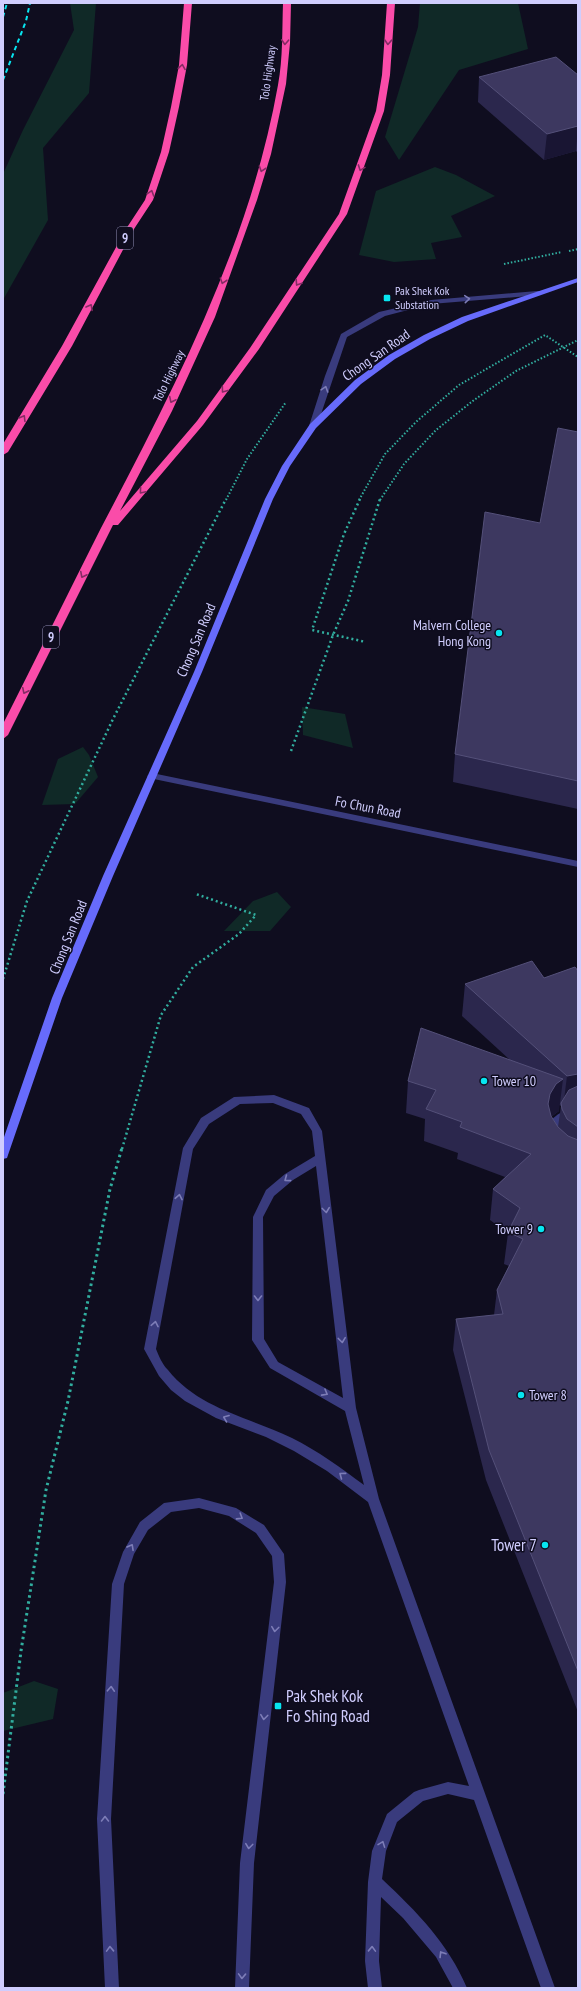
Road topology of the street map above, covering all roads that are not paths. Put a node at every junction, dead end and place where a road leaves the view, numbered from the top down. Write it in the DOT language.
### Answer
graph roads {
  1 [pos="188,3"];
  2 [pos="287,3"];
  3 [pos="391,3"];
  4 [pos="578,280"];
  5 [pos="537,293"];
  6 [pos="313,426"];
  7 [pos="3,452"];
  8 [pos="100,540"];
  9 [pos="3,735"];
  10 [pos="152,776"];
  11 [pos="578,864"];
  12 [pos="578,1110"];
  13 [pos="552,1145"];
  14 [pos="3,1155"];
  15 [pos="320,1158"];
  16 [pos="350,1408"];
  17 [pos="373,1499"];
  18 [pos="480,1795"];
  19 [pos="375,1882"];
  20 [pos="112,1988"];
  21 [pos="242,1988"];
  22 [pos="375,1988"];
  23 [pos="460,1988"];
  24 [pos="548,1988"];
  7 -- 1 [label="highway, 9, one-way"];
  2 -- 8 [label="highway, Tolo Highway / 9, one-way"];
  3 -- 8 [label="highway, one-way"];
  4 -- 5 [label="main road, Chong San Road"];
  5 -- 6 [label="main road, Chong San Road"];
  6 -- 5 [label="street, one-way"];
  6 -- 10 [label="main road, Chong San Road"];
  8 -- 9 [label="highway, Tolo Highway / 9, one-way"];
  10 -- 11 [label="street, Fo Chun Road"];
  10 -- 14 [label="main road, Chong San Road"];
  12 -- 13 [label="street"];
  15 -- 16 [label="street, one-way"];
  15 -- 16 [label="street, one-way"];
  17 -- 15 [label="street, one-way"];
  16 -- 17 [label="street"];
  17 -- 18 [label="street"];
  19 -- 18 [label="street, one-way"];
  18 -- 24 [label="street"];
  22 -- 19 [label="street, one-way"];
  23 -- 19 [label="street, one-way"];
  20 -- 21 [label="street, one-way"];
}
